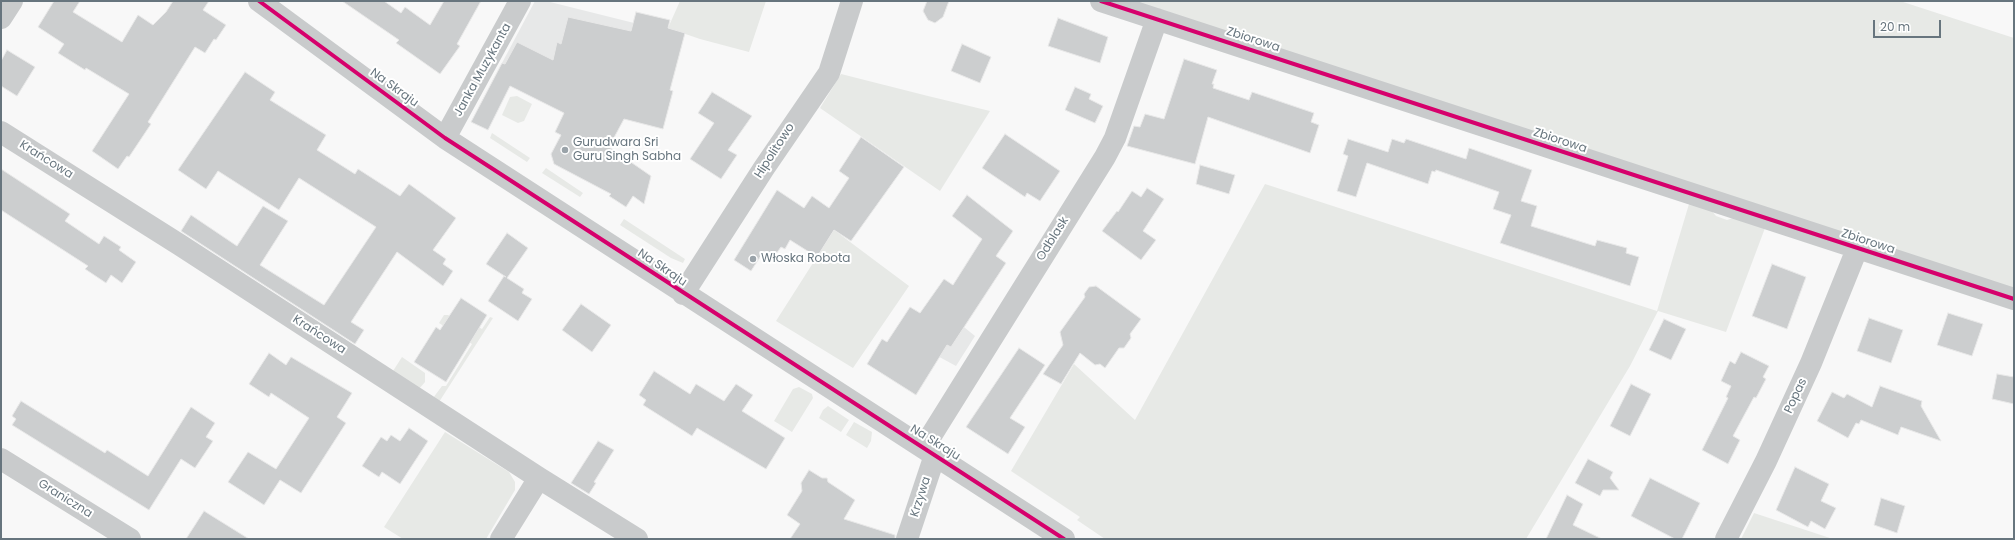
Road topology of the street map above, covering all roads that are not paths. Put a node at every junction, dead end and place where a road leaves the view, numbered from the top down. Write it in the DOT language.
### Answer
graph roads {
  1 [pos="12,1"];
  2 [pos="259,1"];
  3 [pos="520,1"];
  4 [pos="852,1"];
  5 [pos="1101,1"];
  6 [pos="1,18"];
  7 [pos="1157,19"];
  8 [pos="1,132"];
  9 [pos="446,138"];
  10 [pos="1856,249"];
  11 [pos="683,294"];
  12 [pos="2014,299"];
  13 [pos="930,451"];
  14 [pos="1,459"];
  15 [pos="539,478"];
  16 [pos="130,539"];
  17 [pos="501,539"];
  18 [pos="637,539"];
  19 [pos="907,539"];
  20 [pos="1064,539"];
  21 [pos="1726,539"];
  1 -- 6 [label="street"];
  2 -- 9 [label="street, Na Skraju"];
  3 -- 9 [label="street, Janka Muzykanta"];
  4 -- 11 [label="street, Hipolitowo"];
  5 -- 7 [label="street, Zbiorowa"];
  7 -- 10 [label="street, Zbiorowa"];
  7 -- 13 [label="street, Odblask"];
  8 -- 15 [label="street, Krańcowa"];
  9 -- 11 [label="street, Na Skraju"];
  10 -- 12 [label="street, Zbiorowa"];
  10 -- 21 [label="street, Popas"];
  11 -- 13 [label="street, Na Skraju"];
  13 -- 19 [label="street, Krzywa"];
  13 -- 20 [label="street, Na Skraju"];
  14 -- 16 [label="street, Graniczna"];
  15 -- 17 [label="street"];
  15 -- 18 [label="street, Krańcowa"];
}
